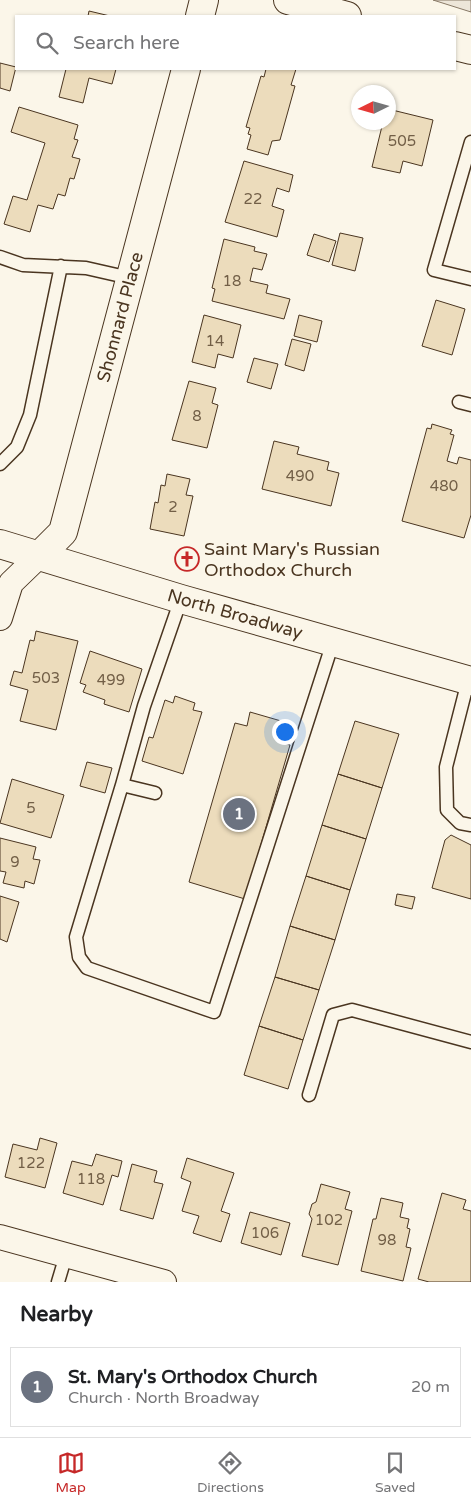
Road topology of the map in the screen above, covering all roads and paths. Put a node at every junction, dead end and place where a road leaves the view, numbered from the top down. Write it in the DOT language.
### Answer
graph roads {
  1 [pos="204,0"];
  2 [pos="288,0"];
  3 [pos="200,15"];
  4 [pos="343,15"];
  5 [pos="456,46"];
  6 [pos="471,50"];
  7 [pos="186,70"];
  8 [pos="471,142"];
  9 [pos="0,257"];
  10 [pos="62,266"];
  11 [pos="130,278"];
  12 [pos="471,279"];
  13 [pos="0,464"];
  14 [pos="0,544"];
  15 [pos="38,556"];
  16 [pos="181,599"];
  17 [pos="0,618"];
  18 [pos="333,642"];
  19 [pos="470,676"];
  20 [pos="122,785"];
  21 [pos="155,793"];
  22 [pos="471,824"];
  23 [pos="471,1042"];
  24 [pos="309,1095"];
  25 [pos="0,1237"];
  26 [pos="66,1255"];
  27 [pos="58,1282"];
  28 [pos="164,1282"];
  1 -- 3 [label="street"];
  2 -- 4 [label="street"];
  5 -- 6 [label="street"];
  7 -- 11 [label="street, Shonnard Place"];
  8 -- 12 [label="lane"];
  9 -- 10 [label="lane"];
  10 -- 11 [label="lane"];
  10 -- 13 [label="lane"];
  11 -- 15 [label="street, Shonnard Place"];
  14 -- 15 [label="street, North Broadway"];
  15 -- 16 [label="street, North Broadway"];
  15 -- 17 [label="street"];
  16 -- 18 [label="street, North Broadway"];
  16 -- 20 [label="lane"];
  18 -- 19 [label="street, North Broadway"];
  18 -- 20 [label="lane"];
  19 -- 22 [label="lane"];
  20 -- 21 [label="lane"];
  23 -- 24 [label="lane"];
  25 -- 26 [label="street"];
  26 -- 27 [label="lane"];
  26 -- 28 [label="street"];
}
